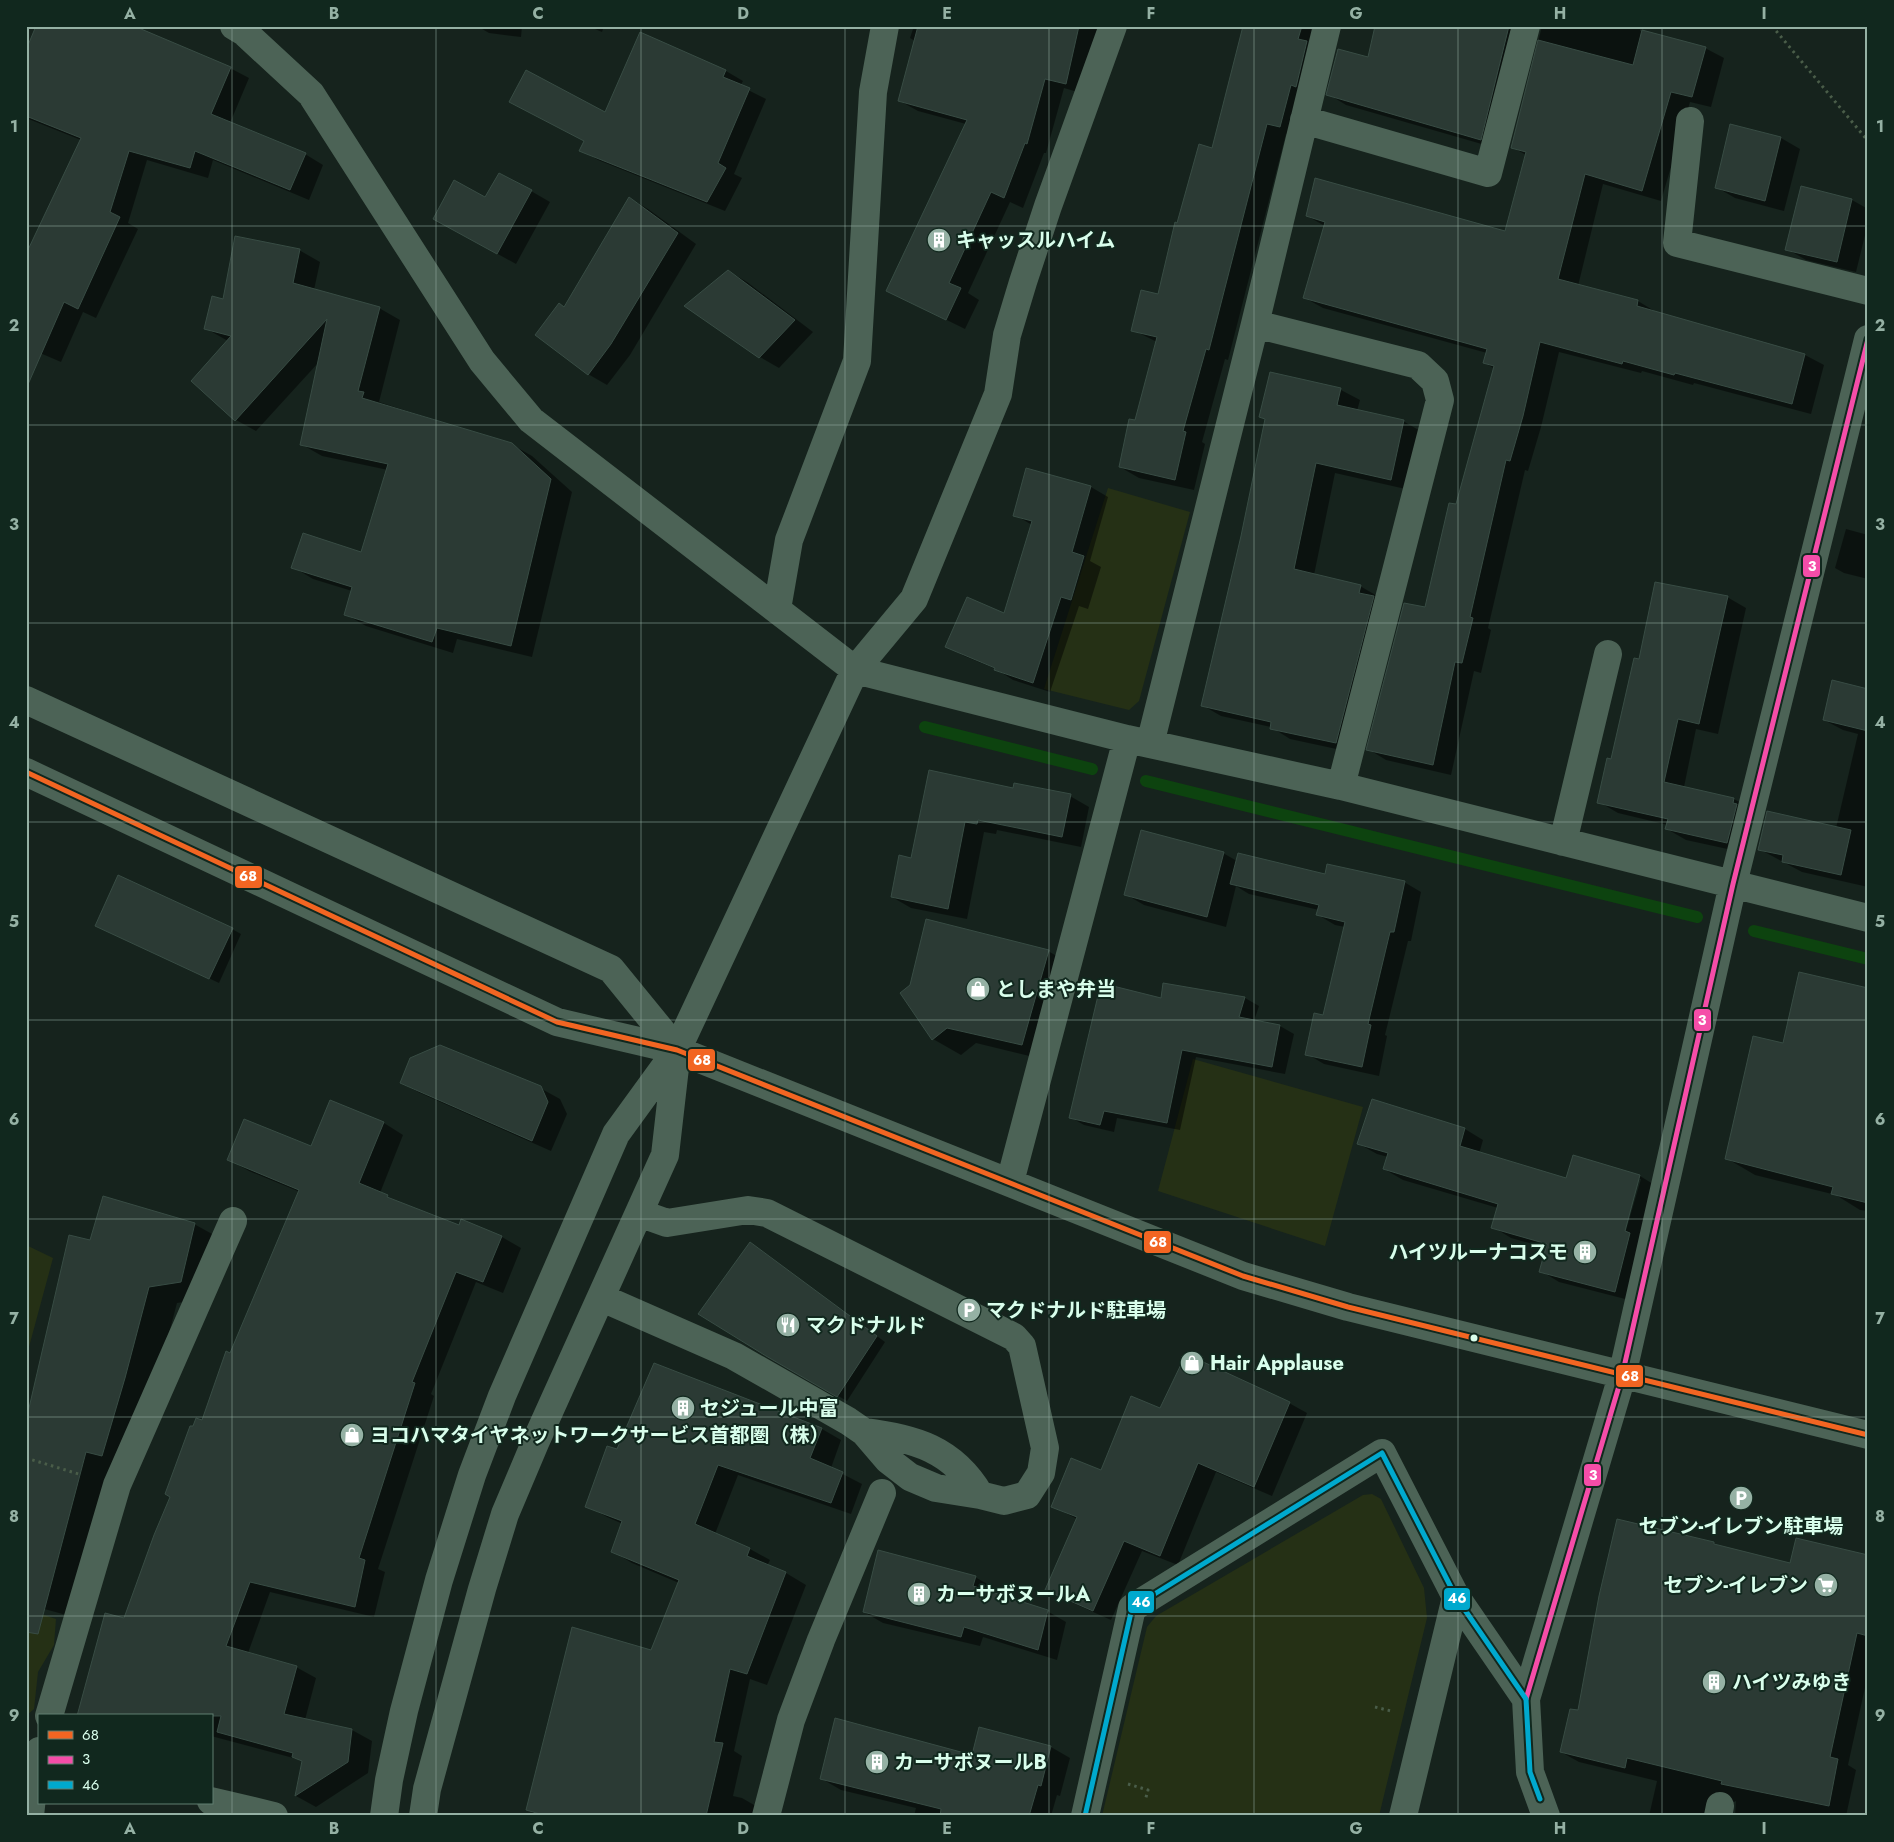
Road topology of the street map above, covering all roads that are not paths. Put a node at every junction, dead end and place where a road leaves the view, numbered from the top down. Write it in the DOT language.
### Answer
graph roads {
  1 [pos="234,26"];
  2 [pos="885,26"];
  3 [pos="1113,26"];
  4 [pos="1327,26"];
  5 [pos="1526,26"];
  6 [pos="1304,120"];
  7 [pos="1690,121"];
  8 [pos="1868,291"];
  9 [pos="1255,324"];
  10 [pos="1868,339"];
  11 [pos="777,609"];
  12 [pos="1608,654"];
  13 [pos="855,670"];
  14 [pos="26,700"];
  15 [pos="1139,741"];
  16 [pos="26,772"];
  17 [pos="1341,786"];
  18 [pos="1563,842"];
  19 [pos="1733,884"];
  20 [pos="1868,918"];
  21 [pos="676,1050"];
  22 [pos="1010,1182"];
  23 [pos="639,1213"];
  24 [pos="233,1221"];
  25 [pos="602,1298"];
  26 [pos="1622,1376"];
  27 [pos="1868,1435"];
  28 [pos="882,1493"];
  29 [pos="1456,1597"];
  30 [pos="1526,1699"];
  31 [pos="50,1714"];
  32 [pos="35,1757"];
  33 [pos="212,1801"];
  34 [pos="30,1816"];
  35 [pos="274,1816"];
  36 [pos="384,1816"];
  37 [pos="423,1816"];
  38 [pos="766,1816"];
  39 [pos="1085,1816"];
  40 [pos="1403,1816"];
  41 [pos="1546,1816"];
  1 -- 11 [label="street"];
  2 -- 11 [label="street"];
  3 -- 13 [label="street"];
  4 -- 6 [label="street"];
  5 -- 6 [label="street"];
  6 -- 9 [label="street"];
  7 -- 8 [label="street"];
  9 -- 15 [label="street"];
  9 -- 17 [label="street"];
  10 -- 19 [label="street"];
  11 -- 13 [label="street"];
  12 -- 18 [label="street"];
  13 -- 15 [label="street"];
  13 -- 21 [label="street"];
  14 -- 21 [label="street"];
  15 -- 17 [label="street"];
  15 -- 22 [label="street"];
  16 -- 21 [label="street"];
  17 -- 18 [label="street"];
  18 -- 19 [label="street"];
  19 -- 20 [label="street"];
  19 -- 26 [label="street"];
  21 -- 22 [label="street"];
  21 -- 23 [label="street"];
  21 -- 36 [label="street"];
  22 -- 26 [label="street"];
  23 -- 25 [label="street"];
  23 -- 25 [label="street"];
  24 -- 31 [label="street"];
  25 -- 37 [label="street"];
  26 -- 27 [label="street"];
  26 -- 30 [label="street"];
  28 -- 38 [label="street"];
  29 -- 30 [label="street"];
  29 -- 39 [label="street"];
  29 -- 40 [label="street"];
  30 -- 41 [label="street"];
  32 -- 34 [label="street"];
  33 -- 35 [label="street"];
}
